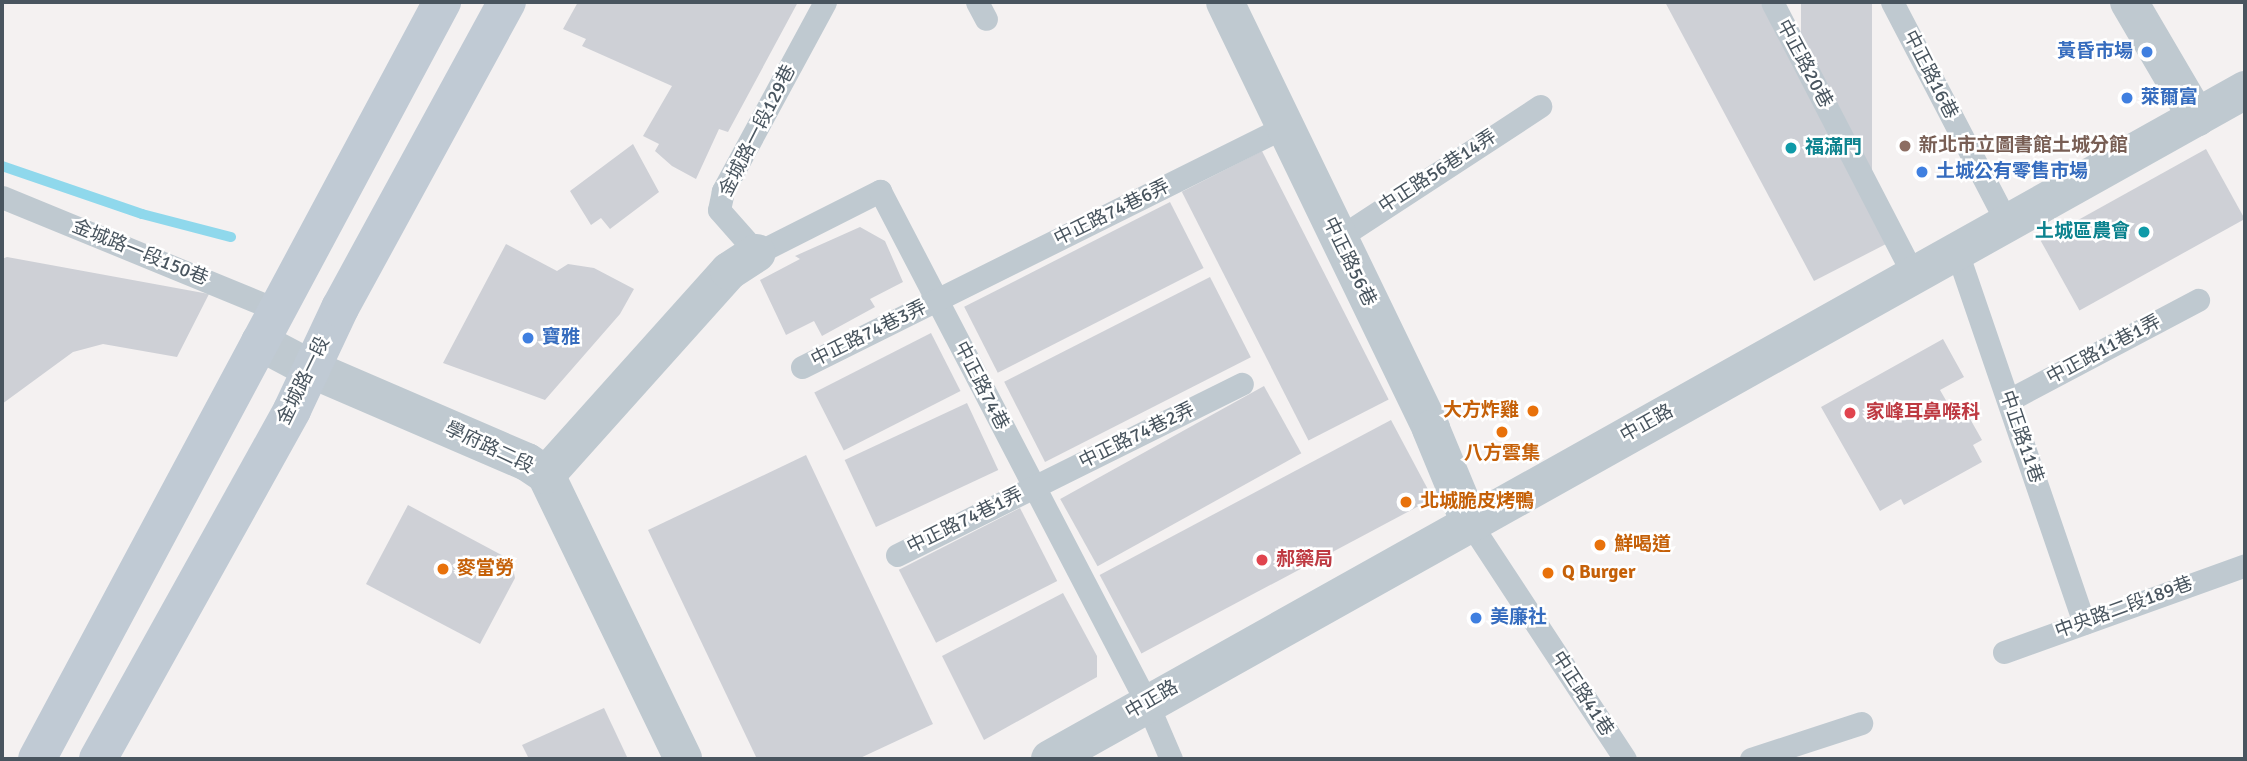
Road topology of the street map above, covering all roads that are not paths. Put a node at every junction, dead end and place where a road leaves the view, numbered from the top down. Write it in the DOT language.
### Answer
graph roads {
  1 [pos="442,2"];
  2 [pos="507,2"];
  3 [pos="825,2"];
  4 [pos="1224,2"];
  5 [pos="1772,2"];
  6 [pos="1892,2"];
  7 [pos="2129,2"];
  8 [pos="2245,90"];
  9 [pos="1541,106"];
  10 [pos="2197,118"];
  11 [pos="1286,126"];
  12 [pos="2,197"];
  13 [pos="2007,223"];
  14 [pos="1336,239"];
  15 [pos="1957,251"];
  16 [pos="757,253"];
  17 [pos="1914,276"];
  18 [pos="937,300"];
  19 [pos="2198,300"];
  20 [pos="269,326"];
  21 [pos="802,367"];
  22 [pos="311,369"];
  23 [pos="1242,384"];
  24 [pos="2009,400"];
  25 [pos="546,475"];
  26 [pos="1033,488"];
  27 [pos="1470,523"];
  28 [pos="897,555"];
  29 [pos="2245,565"];
  30 [pos="2084,623"];
  31 [pos="2004,652"];
  32 [pos="1147,703"];
  33 [pos="1861,723"];
  34 [pos="37,759"];
  35 [pos="98,759"];
  36 [pos="682,759"];
  37 [pos="1050,759"];
  38 [pos="1171,759"];
  39 [pos="1625,759"];
  40 [pos="1751,759"];
  1 -- 20 [label="main road"];
  2 -- 22 [label="main road, 金城路一段"];
  3 -- 16 [label="lane, 金城路一段129巷"];
  4 -- 11 [label="street, 中正路56巷"];
  5 -- 17 [label="lane, 中正路20巷"];
  6 -- 13 [label="lane, 中正路16巷"];
  7 -- 10 [label="street"];
  8 -- 10 [label="street, 中正路"];
  9 -- 14 [label="lane, 中正路56巷14弄"];
  10 -- 13 [label="street, 中正路"];
  11 -- 14 [label="street, 中正路56巷"];
  11 -- 18 [label="lane, 中正路74巷6弄"];
  12 -- 20 [label="lane, 金城路一段150巷"];
  13 -- 15 [label="street, 中正路"];
  14 -- 27 [label="street, 中正路56巷"];
  15 -- 17 [label="street, 中正路"];
  15 -- 24 [label="lane, 中正路11巷"];
  16 -- 18 [label="lane, 中正路74巷"];
  16 -- 25 [label="street"];
  17 -- 27 [label="street, 中正路"];
  18 -- 21 [label="lane, 中正路74巷3弄"];
  18 -- 26 [label="lane, 中正路74巷"];
  19 -- 24 [label="lane, 中正路11巷1弄"];
  20 -- 22 [label="street, 學府路二段"];
  20 -- 34 [label="main road"];
  22 -- 25 [label="street, 學府路二段"];
  22 -- 35 [label="main road, 金城路一段"];
  23 -- 26 [label="lane, 中正路74巷2弄"];
  24 -- 30 [label="lane, 中正路11巷"];
  25 -- 36 [label="street, 學府路二段"];
  26 -- 28 [label="lane, 中正路74巷1弄"];
  26 -- 32 [label="lane, 中正路74巷"];
  27 -- 32 [label="street, 中正路"];
  27 -- 39 [label="lane, 中正路41巷"];
  29 -- 30 [label="lane, 中央路二段189巷"];
  30 -- 31 [label="lane, 中央路二段189巷"];
  32 -- 37 [label="street, 中正路"];
  32 -- 38 [label="lane, 中正路74巷"];
  33 -- 40 [label="lane"];
}
